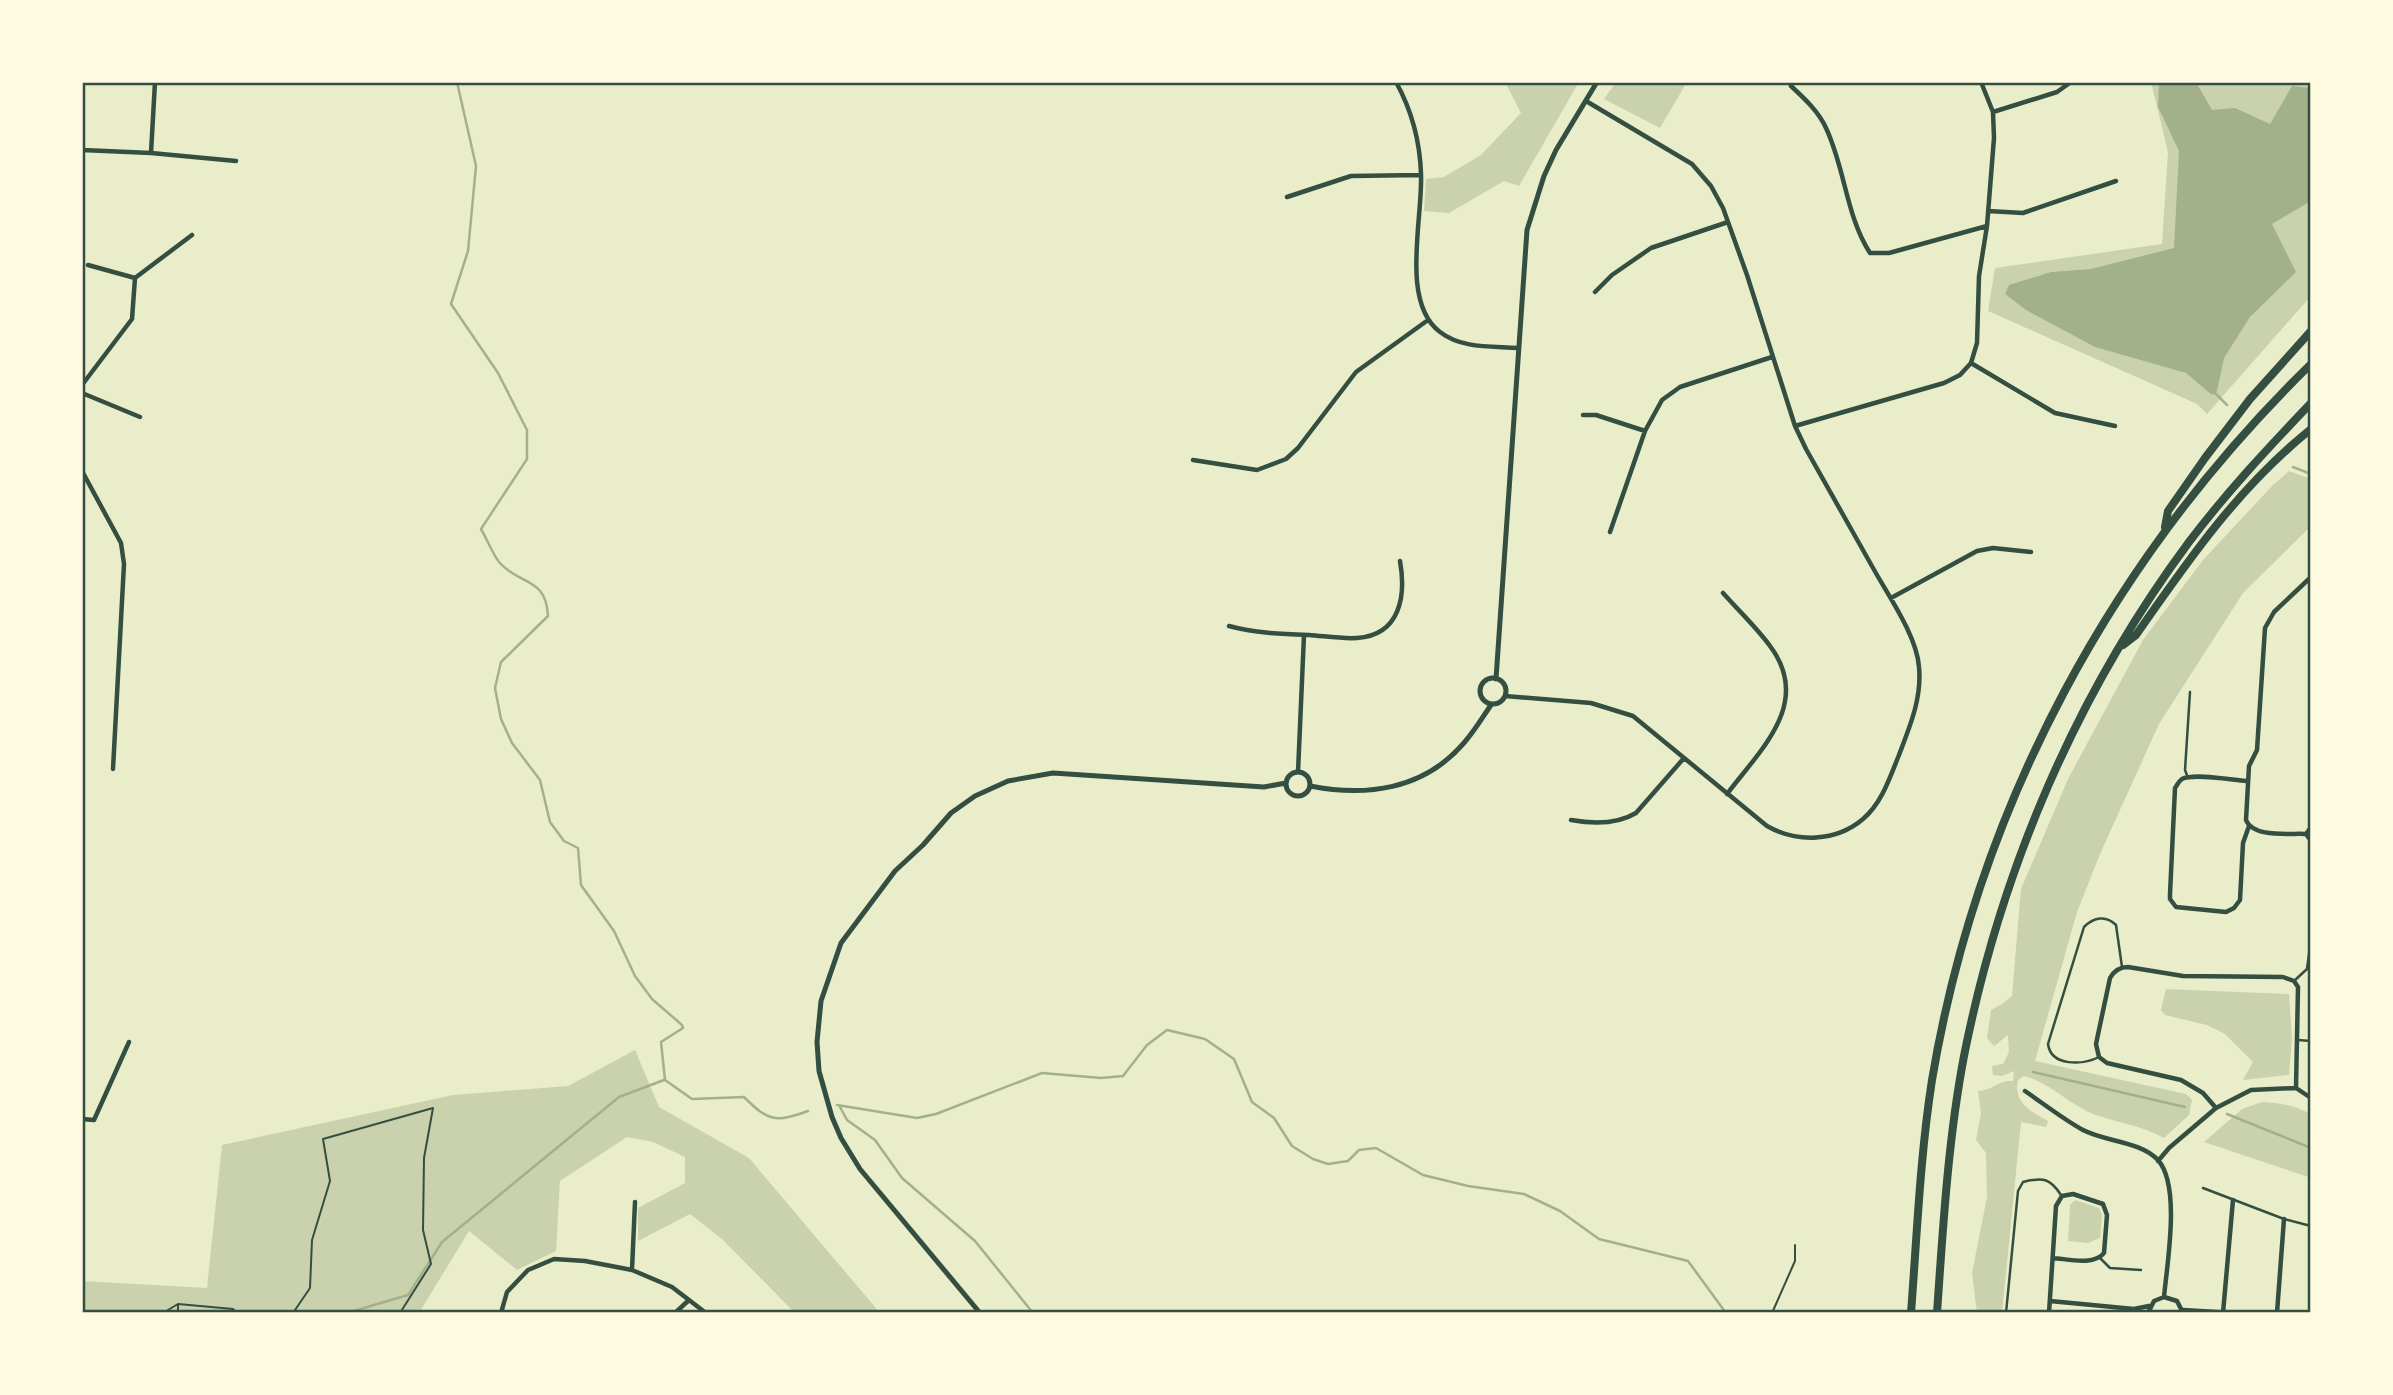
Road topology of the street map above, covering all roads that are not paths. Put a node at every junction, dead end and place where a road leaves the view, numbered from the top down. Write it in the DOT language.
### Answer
graph roads {
  1 [pos="155,82"];
  2 [pos="1396,82"];
  3 [pos="1597,82"];
  4 [pos="1981,82"];
  5 [pos="2071,82"];
  6 [pos="1791,86"];
  7 [pos="1586,100"];
  8 [pos="1993,112"];
  9 [pos="82,150"];
  10 [pos="151,153"];
  11 [pos="236,161"];
  12 [pos="1421,174"];
  13 [pos="2116,181"];
  14 [pos="1287,197"];
  15 [pos="1988,211"];
  16 [pos="1729,222"];
  17 [pos="1987,226"];
  18 [pos="192,235"];
  19 [pos="88,265"];
  20 [pos="135,278"];
  21 [pos="1595,292"];
  22 [pos="1428,320"];
  23 [pos="2311,331"];
  24 [pos="1518,348"];
  25 [pos="1773,357"];
  26 [pos="1971,363"];
  27 [pos="2311,364"];
  28 [pos="82,385"];
  29 [pos="82,393"];
  30 [pos="2311,403"];
  31 [pos="1583,415"];
  32 [pos="140,417"];
  33 [pos="1795,426"];
  34 [pos="2115,426"];
  35 [pos="2311,429"];
  36 [pos="1645,431"];
  37 [pos="1193,460"];
  38 [pos="82,471"];
  39 [pos="2164,530"];
  40 [pos="1610,532"];
  41 [pos="2031,552"];
  42 [pos="1399,561"];
  43 [pos="2311,577"];
  44 [pos="1723,593"];
  45 [pos="1891,599"];
  46 [pos="1228,626"];
  47 [pos="1304,635"];
  48 [pos="2118,649"];
  49 [pos="1496,679"];
  50 [pos="2190,692"];
  51 [pos="1505,696"];
  52 [pos="1491,705"];
  53 [pos="1684,758"];
  54 [pos="113,769"];
  55 [pos="1298,772"];
  56 [pos="2188,778"];
  57 [pos="2246,781"];
  58 [pos="1286,783"];
  59 [pos="1310,786"];
  60 [pos="1727,794"];
  61 [pos="1571,820"];
  62 [pos="2249,827"];
  63 [pos="2311,827"];
  64 [pos="2306,834"];
  65 [pos="2311,841"];
  66 [pos="2311,939"];
  67 [pos="2122,967"];
  68 [pos="2294,981"];
  69 [pos="2298,1041"];
  70 [pos="2311,1041"];
  71 [pos="129,1042"];
  72 [pos="2099,1057"];
  73 [pos="2296,1088"];
  74 [pos="2025,1091"];
  75 [pos="2311,1098"];
  76 [pos="2216,1108"];
  77 [pos="82,1119"];
  78 [pos="2158,1161"];
  79 [pos="2203,1188"];
  80 [pos="2062,1196"];
  81 [pos="2232,1200"];
  82 [pos="635,1202"];
  83 [pos="2284,1219"];
  84 [pos="2311,1226"];
  85 [pos="2053,1258"];
  86 [pos="2101,1258"];
  87 [pos="632,1269"];
  88 [pos="2141,1270"];
  89 [pos="2164,1297"];
  90 [pos="689,1300"];
  91 [pos="2050,1301"];
  92 [pos="2150,1306"];
  93 [pos="2183,1311"];
  94 [pos="2223,1312"];
  95 [pos="501,1313"];
  96 [pos="675,1313"];
  97 [pos="706,1313"];
  98 [pos="980,1313"];
  99 [pos="1912,1313"];
  100 [pos="1937,1313"];
  101 [pos="2006,1313"];
  102 [pos="2049,1313"];
  103 [pos="2148,1313"];
  104 [pos="2233,1313"];
  105 [pos="2277,1313"];
  1 -- 10 [label="street"];
  2 -- 12 [label="street"];
  3 -- 7 [label="street"];
  4 -- 8 [label="street"];
  5 -- 8 [label="street"];
  6 -- 17 [label="street"];
  7 -- 16 [label="street"];
  7 -- 24 [label="street"];
  8 -- 15 [label="street"];
  9 -- 10 [label="street"];
  10 -- 11 [label="street"];
  12 -- 14 [label="street"];
  12 -- 22 [label="street"];
  13 -- 15 [label="street"];
  15 -- 17 [label="street"];
  16 -- 21 [label="street"];
  16 -- 25 [label="street"];
  17 -- 26 [label="street"];
  18 -- 20 [label="street"];
  19 -- 20 [label="street"];
  20 -- 28 [label="street"];
  22 -- 24 [label="street"];
  22 -- 37 [label="street"];
  23 -- 39 [label="highway"];
  24 -- 49 [label="street"];
  25 -- 33 [label="street"];
  25 -- 36 [label="street"];
  26 -- 33 [label="street"];
  26 -- 34 [label="street"];
  27 -- 39 [label="highway"];
  29 -- 32 [label="street"];
  30 -- 48 [label="highway"];
  31 -- 36 [label="street"];
  33 -- 45 [label="street"];
  35 -- 48 [label="highway"];
  36 -- 40 [label="street"];
  38 -- 54 [label="street"];
  39 -- 99 [label="highway"];
  41 -- 45 [label="street"];
  42 -- 47 [label="street"];
  43 -- 57 [label="street"];
  44 -- 60 [label="street"];
  45 -- 60 [label="street"];
  46 -- 47 [label="street"];
  47 -- 55 [label="street"];
  48 -- 100 [label="highway"];
  49 -- 51 [label="street"];
  49 -- 52 [label="street"];
  50 -- 56 [label="lane"];
  51 -- 52 [label="street"];
  51 -- 53 [label="street"];
  52 -- 59 [label="street"];
  53 -- 60 [label="street"];
  53 -- 61 [label="street"];
  55 -- 58 [label="street"];
  55 -- 59 [label="street"];
  56 -- 57 [label="street"];
  56 -- 62 [label="street"];
  57 -- 62 [label="street"];
  58 -- 59 [label="street"];
  58 -- 98 [label="street"];
  62 -- 64 [label="street"];
  63 -- 64 [label="street"];
  64 -- 65 [label="street"];
  66 -- 68 [label="lane"];
  67 -- 68 [label="street"];
  67 -- 72 [label="street"];
  67 -- 72 [label="lane"];
  68 -- 69 [label="street"];
  69 -- 70 [label="lane"];
  69 -- 73 [label="street"];
  71 -- 77 [label="street"];
  72 -- 76 [label="street"];
  73 -- 75 [label="street"];
  73 -- 76 [label="street"];
  74 -- 78 [label="street"];
  76 -- 78 [label="street"];
  78 -- 89 [label="street"];
  79 -- 81 [label="lane"];
  80 -- 85 [label="street"];
  80 -- 86 [label="street"];
  80 -- 101 [label="lane"];
  81 -- 83 [label="lane"];
  81 -- 94 [label="street"];
  82 -- 87 [label="street"];
  83 -- 84 [label="lane"];
  83 -- 105 [label="street"];
  85 -- 86 [label="street"];
  85 -- 91 [label="street"];
  86 -- 88 [label="lane"];
  87 -- 90 [label="street"];
  87 -- 95 [label="street"];
  89 -- 92 [label="street"];
  89 -- 93 [label="street"];
  90 -- 96 [label="street"];
  90 -- 97 [label="street"];
  91 -- 92 [label="street"];
  91 -- 102 [label="street"];
  92 -- 103 [label="street"];
  93 -- 94 [label="street"];
  94 -- 104 [label="street"];
}
